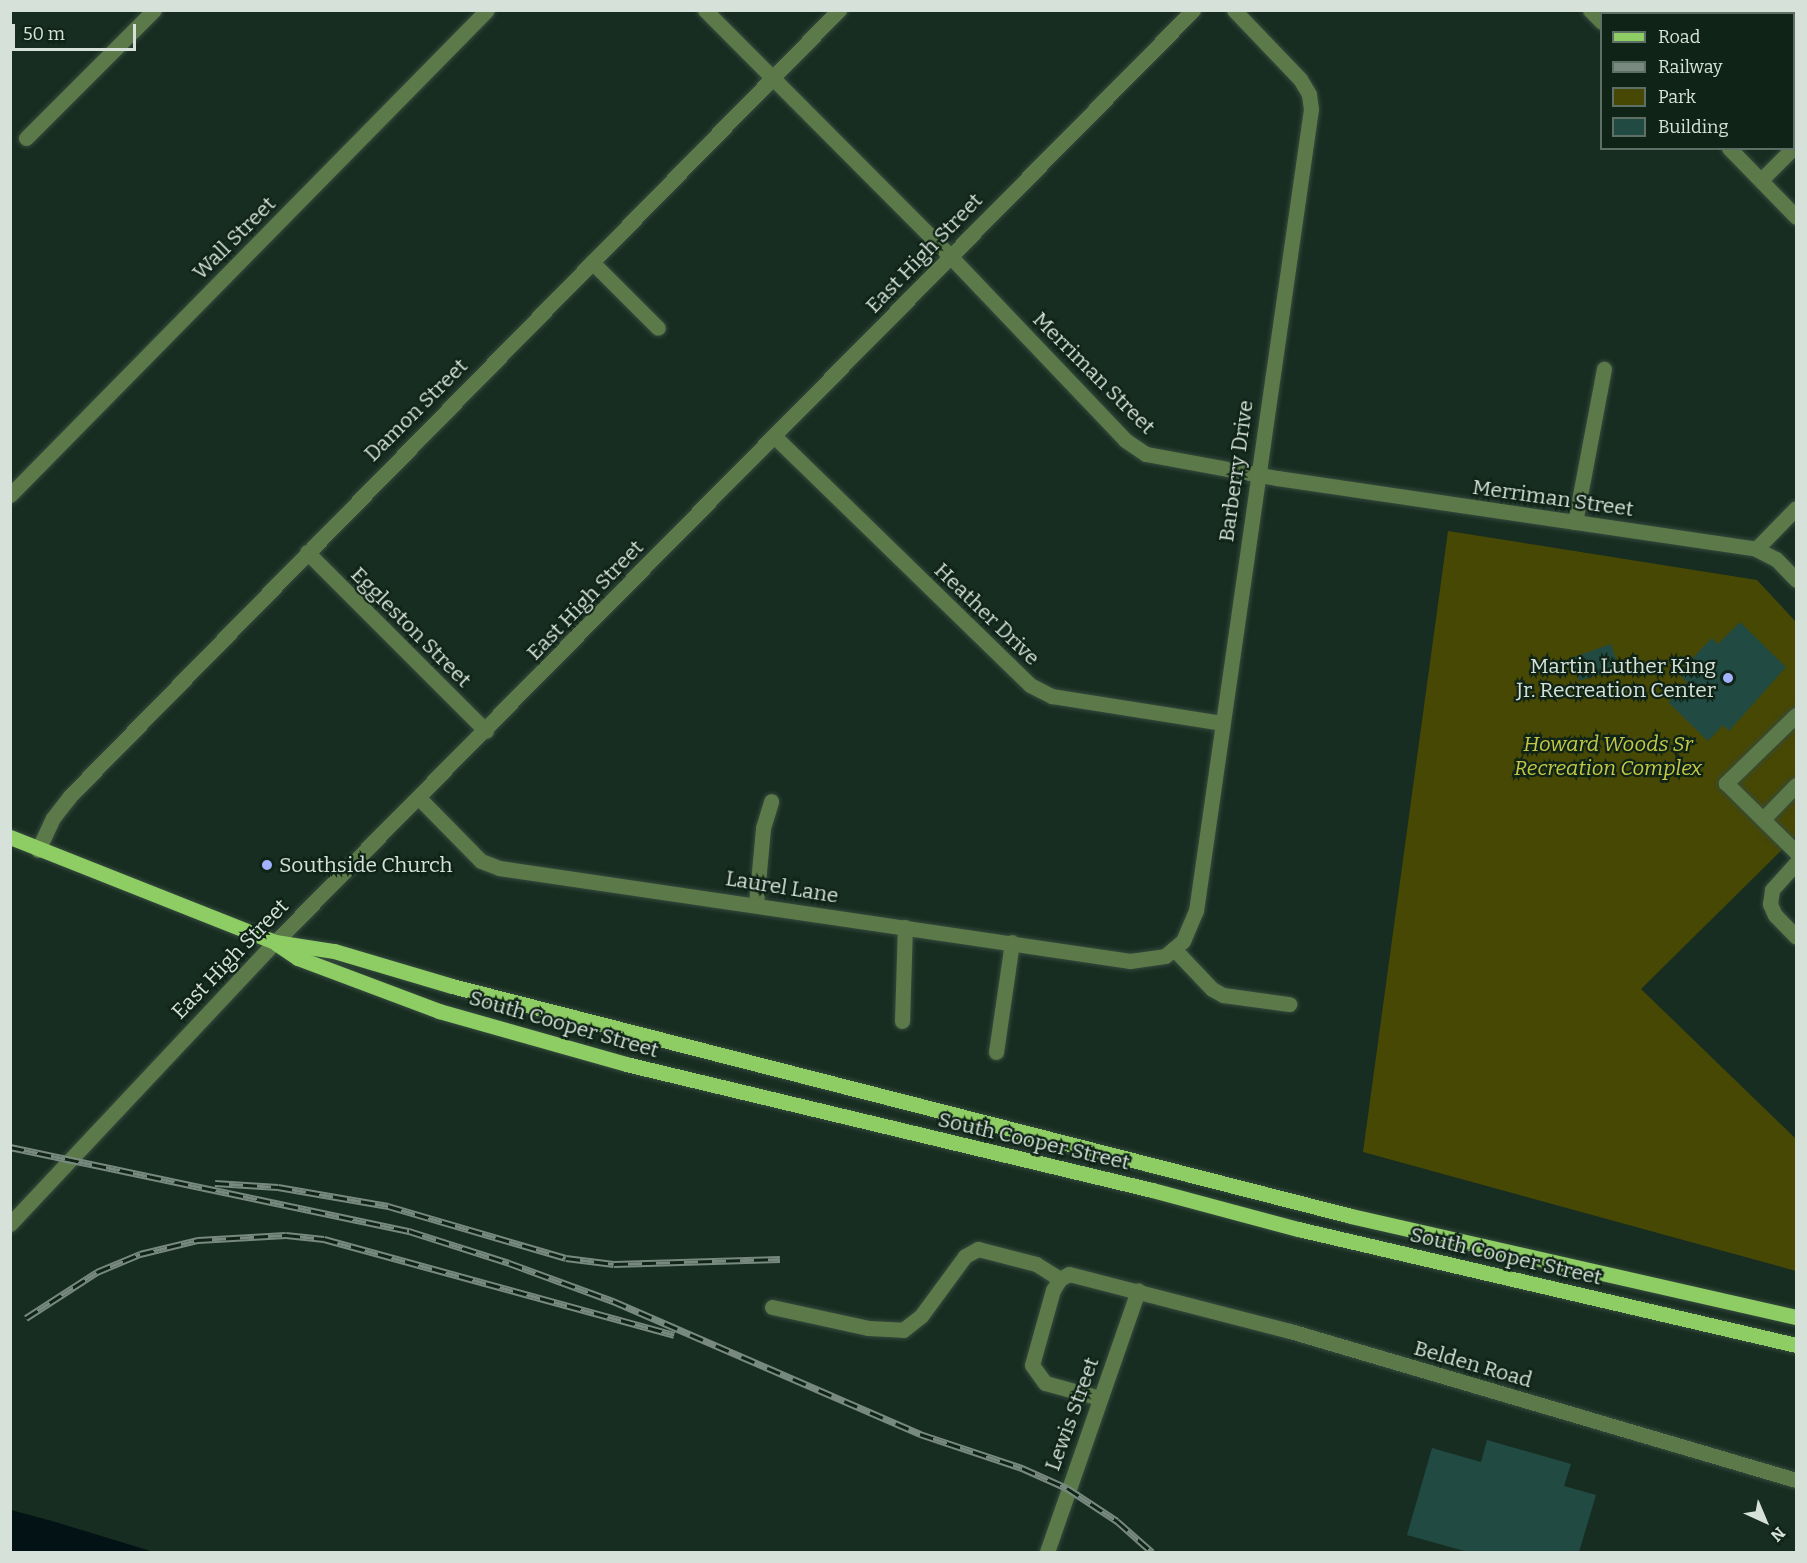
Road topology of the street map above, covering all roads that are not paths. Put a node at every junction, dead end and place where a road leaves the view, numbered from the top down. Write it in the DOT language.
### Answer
graph roads {
  1 [pos="154,10"];
  2 [pos="487,10"];
  3 [pos="705,10"];
  4 [pos="839,10"];
  5 [pos="1193,10"];
  6 [pos="1234,10"];
  7 [pos="773,78"];
  8 [pos="26,138"];
  9 [pos="1731,150"];
  10 [pos="1791,150"];
  11 [pos="1761,180"];
  12 [pos="1797,217"];
  13 [pos="950,256"];
  14 [pos="592,262"];
  15 [pos="658,328"];
  16 [pos="1604,369"];
  17 [pos="774,436"];
  18 [pos="1256,474"];
  19 [pos="10,495"];
  20 [pos="1797,508"];
  21 [pos="1575,522"];
  22 [pos="1756,549"];
  23 [pos="307,552"];
  24 [pos="1797,580"];
  25 [pos="1797,715"];
  26 [pos="1222,723"];
  27 [pos="486,732"];
  28 [pos="1797,785"];
  29 [pos="419,798"];
  30 [pos="771,801"];
  31 [pos="1762,819"];
  32 [pos="10,837"];
  33 [pos="38,850"];
  34 [pos="1797,852"];
  35 [pos="1797,863"];
  36 [pos="756,904"];
  37 [pos="905,927"];
  38 [pos="1797,937"];
  39 [pos="275,942"];
  40 [pos="1012,942"];
  41 [pos="1170,952"];
  42 [pos="1289,1004"];
  43 [pos="902,1021"];
  44 [pos="996,1052"];
  45 [pos="10,1224"];
  46 [pos="1060,1279"];
  47 [pos="1138,1290"];
  48 [pos="772,1307"];
  49 [pos="1797,1317"];
  50 [pos="1797,1345"];
  51 [pos="1100,1398"];
  52 [pos="1797,1480"];
  53 [pos="1047,1552"];
  1 -- 8 [label="street"];
  2 -- 19 [label="street, Wall Street"];
  3 -- 7 [label="street, Merriman Street"];
  4 -- 7 [label="street, Damon Street"];
  5 -- 13 [label="street, East High Street"];
  6 -- 18 [label="street, Barberry Drive"];
  7 -- 13 [label="street, Merriman Street"];
  7 -- 14 [label="street, Damon Street"];
  9 -- 11 [label="street"];
  10 -- 11 [label="street"];
  11 -- 12 [label="street"];
  13 -- 17 [label="street, East High Street"];
  13 -- 18 [label="street, Merriman Street"];
  14 -- 15 [label="street"];
  14 -- 23 [label="street, Damon Street"];
  16 -- 21 [label="street"];
  17 -- 26 [label="street, Heather Drive"];
  17 -- 27 [label="street, East High Street"];
  18 -- 21 [label="street, Merriman Street"];
  18 -- 26 [label="street, Barberry Drive"];
  20 -- 22 [label="street"];
  21 -- 22 [label="street, Merriman Street"];
  22 -- 24 [label="street"];
  23 -- 27 [label="street, Eggleston Street"];
  23 -- 33 [label="street, Damon Street"];
  25 -- 31 [label="street"];
  26 -- 41 [label="street, Barberry Drive"];
  27 -- 29 [label="street, East High Street"];
  28 -- 31 [label="street"];
  29 -- 36 [label="street, Laurel Lane"];
  29 -- 39 [label="street, East High Street"];
  30 -- 36 [label="street"];
  31 -- 34 [label="street"];
  32 -- 33 [label="main road, South Cooper Street"];
  33 -- 39 [label="main road, South Cooper Street"];
  35 -- 38 [label="street"];
  36 -- 37 [label="street, Laurel Lane"];
  37 -- 40 [label="street, Laurel Lane"];
  37 -- 43 [label="street"];
  39 -- 45 [label="street, East High Street"];
  39 -- 49 [label="main road, South Cooper Street"];
  39 -- 50 [label="main road, South Cooper Street"];
  40 -- 41 [label="street, Laurel Lane"];
  40 -- 44 [label="street"];
  41 -- 42 [label="street"];
  46 -- 47 [label="street, Belden Road"];
  46 -- 48 [label="street"];
  46 -- 51 [label="street"];
  47 -- 51 [label="street, Lewis Street"];
  47 -- 52 [label="street, Belden Road"];
  51 -- 53 [label="street, Lewis Street"];
}
